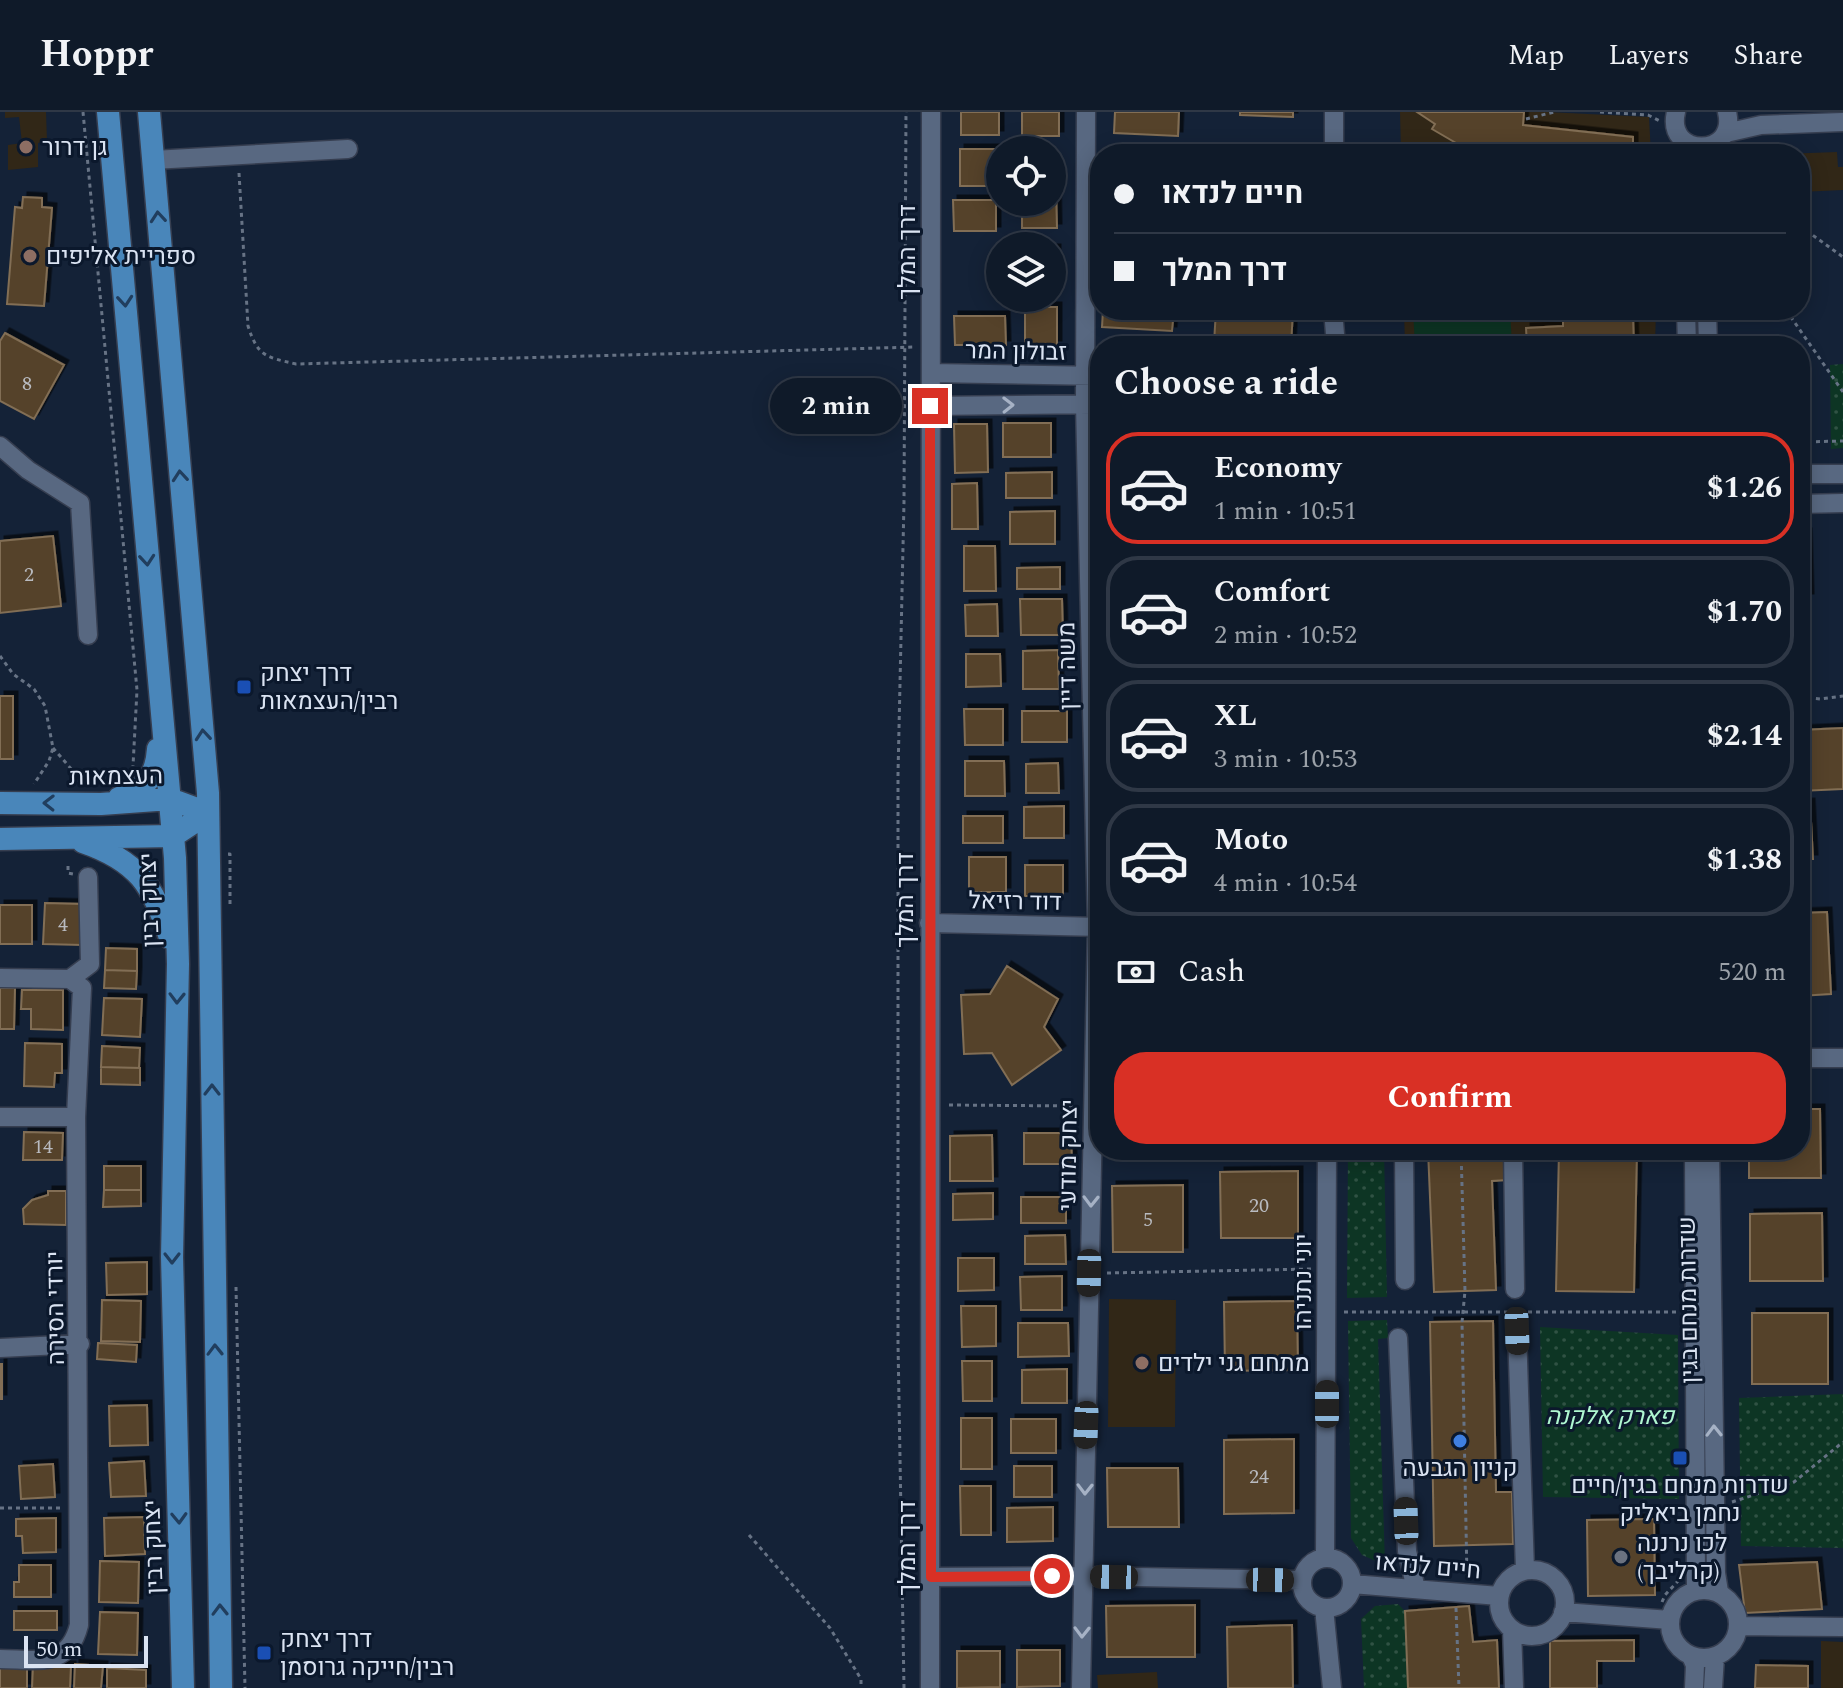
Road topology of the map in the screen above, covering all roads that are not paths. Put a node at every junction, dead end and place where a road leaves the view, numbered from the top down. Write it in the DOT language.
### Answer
graph roads {
  1 [pos="108,112"];
  2 [pos="149,112"];
  3 [pos="931,112"];
  4 [pos="1086,112"];
  5 [pos="1334,112"];
  6 [pos="1727,112"];
  7 [pos="1843,122"];
  8 [pos="1334,144"];
  9 [pos="1717,144"];
  10 [pos="348,149"];
  11 [pos="153,160"];
  12 [pos="1090,263"];
  13 [pos="931,373"];
  14 [pos="1090,376"];
  15 [pos="1090,404"];
  16 [pos="930,406"];
  17 [pos="0,446"];
  18 [pos="1810,474"];
  19 [pos="1843,474"];
  20 [pos="1843,503"];
  21 [pos="1810,504"];
  22 [pos="88,635"];
  23 [pos="160,711"];
  24 [pos="170,799"];
  25 [pos="0,803"];
  26 [pos="101,804"];
  27 [pos="208,813"];
  28 [pos="173,836"];
  29 [pos="71,838"];
  30 [pos="0,839"];
  31 [pos="88,877"];
  32 [pos="929,923"];
  33 [pos="1090,927"];
  34 [pos="178,964"];
  35 [pos="0,978"];
  36 [pos="70,979"];
  37 [pos="1810,1058"];
  38 [pos="1843,1058"];
  39 [pos="0,1117"];
  40 [pos="76,1117"];
  41 [pos="1092,1160"];
  42 [pos="1327,1160"];
  43 [pos="1404,1160"];
  44 [pos="1513,1160"];
  45 [pos="1694,1160"];
  46 [pos="1710,1160"];
  47 [pos="1405,1280"];
  48 [pos="1515,1289"];
  49 [pos="1517,1331"];
  50 [pos="1398,1338"];
  51 [pos="80,1344"];
  52 [pos="0,1348"];
  53 [pos="1325,1557"];
  54 [pos="1525,1570"];
  55 [pos="1083,1576"];
  56 [pos="931,1577"];
  57 [pos="1301,1580"];
  58 [pos="1352,1584"];
  59 [pos="1416,1589"];
  60 [pos="1696,1590"];
  61 [pos="1719,1592"];
  62 [pos="1499,1596"];
  63 [pos="1324,1608"];
  64 [pos="1563,1612"];
  65 [pos="1670,1620"];
  66 [pos="1739,1626"];
  67 [pos="1843,1627"];
  68 [pos="1512,1629"];
  69 [pos="1691,1656"];
  70 [pos="1715,1657"];
  71 [pos="0,1659"];
  72 [pos="183,1688"];
  73 [pos="221,1688"];
  74 [pos="930,1688"];
  75 [pos="1081,1688"];
  76 [pos="1332,1688"];
  77 [pos="1514,1688"];
  78 [pos="1694,1688"];
  79 [pos="1713,1688"];
  1 -- 23 [label="main road, יצחק רבין, one-way"];
  2 -- 11 [label="main road"];
  3 -- 13 [label="street, דרך המלך"];
  4 -- 12 [label="street, משה דיין"];
  5 -- 8 [label="street"];
  6 -- 9 [label="street"];
  7 -- 9 [label="street"];
  10 -- 11 [label="street"];
  27 -- 11 [label="main road, one-way"];
  13 -- 14 [label="street, זבולון המר"];
  13 -- 16 [label="street, דרך המלך"];
  16 -- 15 [label="street, one-way"];
  16 -- 32 [label="street, דרך המלך"];
  17 -- 22 [label="street"];
  18 -- 19 [label="street"];
  20 -- 21 [label="street"];
  23 -- 24 [label="main road, יצחק רבין"];
  23 -- 26 [label="main road"];
  24 -- 26 [label="main road, העצמאות"];
  24 -- 27 [label="main road, העצמאות"];
  24 -- 28 [label="main road, יצחק רבין"];
  26 -- 25 [label="main road, העצמאות, one-way"];
  27 -- 28 [label="main road"];
  73 -- 27 [label="main road, one-way"];
  28 -- 29 [label="main road"];
  28 -- 34 [label="main road, יצחק רבין"];
  29 -- 30 [label="main road"];
  29 -- 34 [label="main road"];
  31 -- 36 [label="street"];
  32 -- 33 [label="street, דוד רזיאל"];
  32 -- 56 [label="street, דרך המלך"];
  34 -- 72 [label="main road, יצחק רבין, one-way"];
  35 -- 36 [label="street"];
  36 -- 40 [label="street, יורדי הסירה"];
  37 -- 38 [label="street"];
  39 -- 40 [label="street"];
  40 -- 51 [label="street, יורדי הסירה"];
  41 -- 55 [label="street, יצחק מודעי, one-way"];
  42 -- 53 [label="street, יוני נתניהו"];
  43 -- 47 [label="street"];
  44 -- 48 [label="street"];
  45 -- 60 [label="street, שדרות מנחם בגין"];
  61 -- 46 [label="street, שדרות מנחם בגין, one-way"];
  49 -- 54 [label="street"];
  50 -- 59 [label="street"];
  51 -- 52 [label="street"];
  51 -- 71 [label="street, יורדי הסירה"];
  53 -- 57 [label="street"];
  53 -- 58 [label="street"];
  54 -- 62 [label="street"];
  54 -- 64 [label="street"];
  55 -- 56 [label="street"];
  55 -- 57 [label="street"];
  55 -- 75 [label="street, יצחק מודעי, one-way"];
  56 -- 74 [label="street, דרך המלך"];
  57 -- 63 [label="street"];
  58 -- 59 [label="street, חיים לנדאו"];
  58 -- 63 [label="street"];
  59 -- 62 [label="street, חיים לנדאו"];
  60 -- 61 [label="street"];
  60 -- 65 [label="street"];
  61 -- 66 [label="street"];
  62 -- 68 [label="street"];
  63 -- 76 [label="street"];
  64 -- 65 [label="street"];
  64 -- 68 [label="street"];
  65 -- 69 [label="street"];
  66 -- 67 [label="street"];
  66 -- 70 [label="street"];
  68 -- 77 [label="street"];
  69 -- 70 [label="street"];
  69 -- 78 [label="street"];
  70 -- 79 [label="street"];
}
